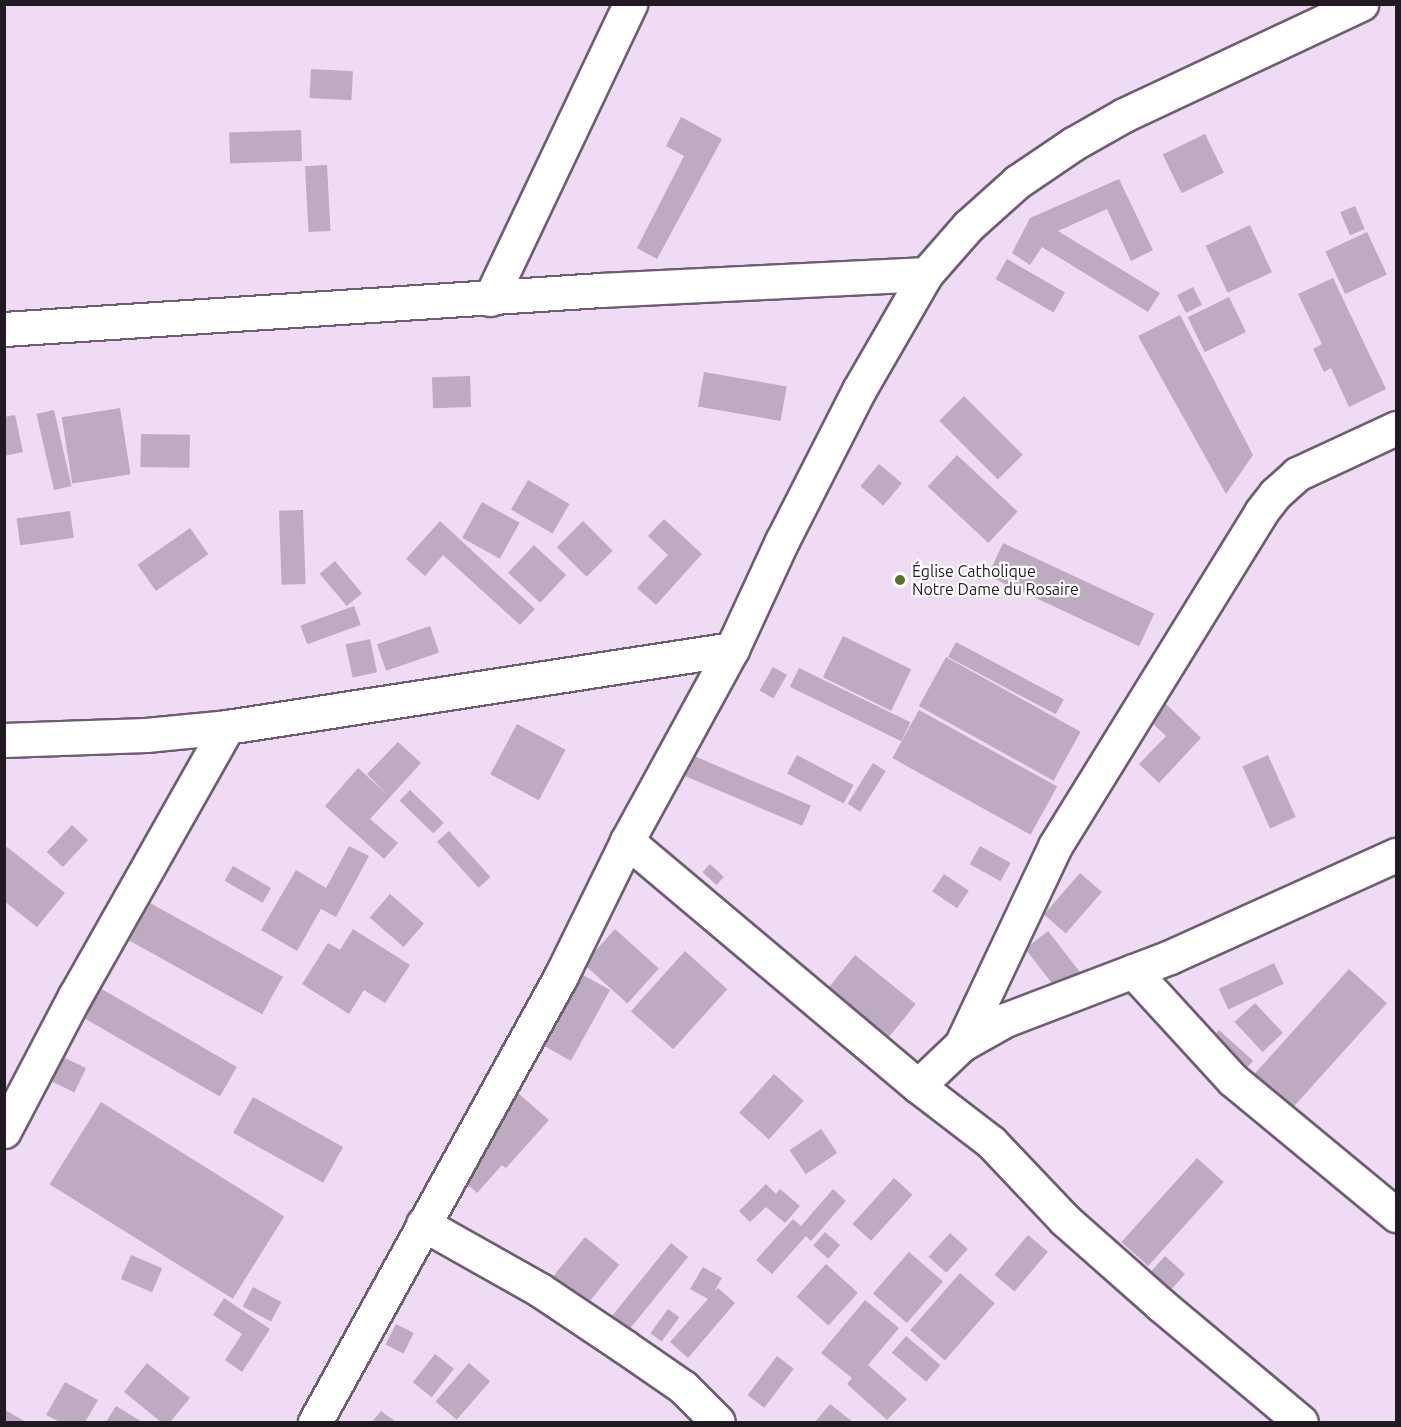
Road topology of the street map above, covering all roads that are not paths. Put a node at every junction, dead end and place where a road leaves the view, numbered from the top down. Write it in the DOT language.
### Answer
graph roads {
  1 [pos="630,4"];
  2 [pos="1361,4"];
  3 [pos="926,274"];
  4 [pos="490,298"];
  5 [pos="4,329"];
  6 [pos="1396,428"];
  7 [pos="732,649"];
  8 [pos="227,727"];
  9 [pos="4,740"];
  10 [pos="627,842"];
  11 [pos="1396,855"];
  12 [pos="1133,970"];
  13 [pos="961,1045"];
  14 [pos="918,1086"];
  15 [pos="4,1131"];
  16 [pos="1396,1215"];
  17 [pos="423,1224"];
  18 [pos="315,1422"];
  19 [pos="718,1422"];
  20 [pos="1301,1422"];
  1 -- 4 [label="street"];
  2 -- 3 [label="street"];
  3 -- 4 [label="street"];
  3 -- 7 [label="street"];
  4 -- 5 [label="street"];
  6 -- 13 [label="street"];
  7 -- 8 [label="street"];
  7 -- 10 [label="street"];
  8 -- 9 [label="street"];
  8 -- 15 [label="street"];
  10 -- 14 [label="street"];
  10 -- 17 [label="street"];
  11 -- 12 [label="street"];
  12 -- 13 [label="street"];
  12 -- 16 [label="street"];
  13 -- 14 [label="street"];
  14 -- 20 [label="street"];
  17 -- 18 [label="street"];
  17 -- 19 [label="street"];
}
